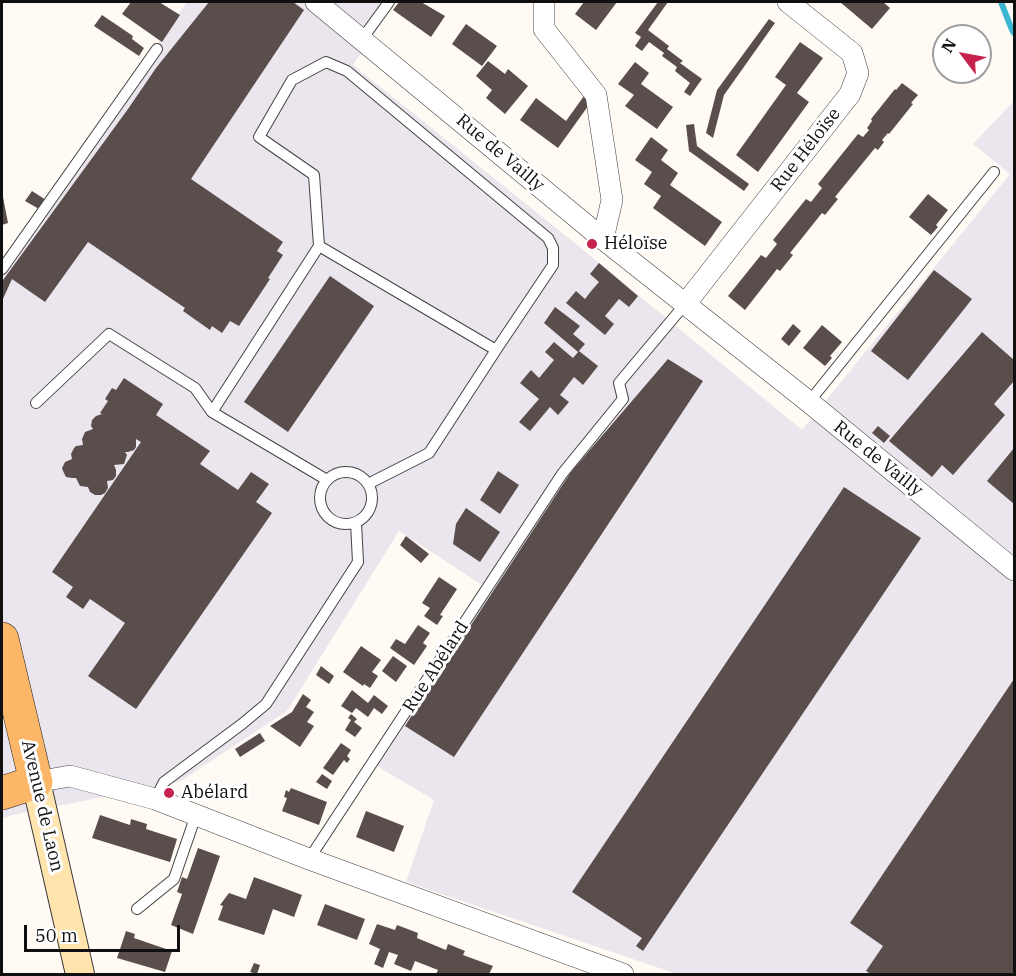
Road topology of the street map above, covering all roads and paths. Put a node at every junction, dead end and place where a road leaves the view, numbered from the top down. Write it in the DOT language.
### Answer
graph roads {
  1 [pos="316,2"];
  2 [pos="389,2"];
  3 [pos="544,2"];
  4 [pos="788,2"];
  5 [pos="362,39"];
  6 [pos="157,49"];
  7 [pos="994,172"];
  8 [pos="603,238"];
  9 [pos="319,246"];
  10 [pos="2,269"];
  11 [pos="686,303"];
  12 [pos="496,351"];
  13 [pos="809,402"];
  14 [pos="36,403"];
  15 [pos="212,412"];
  16 [pos="327,480"];
  17 [pos="369,484"];
  18 [pos="356,523"];
  19 [pos="1014,570"];
  20 [pos="2,639"];
  21 [pos="36,782"];
  22 [pos="2,793"];
  23 [pos="155,799"];
  24 [pos="196,815"];
  25 [pos="309,859"];
  26 [pos="137,909"];
  27 [pos="80,975"];
  28 [pos="623,975"];
  1 -- 5 [label="street, Rue de Vailly"];
  2 -- 5 [label="lane"];
  3 -- 8 [label="street"];
  4 -- 11 [label="street, Rue Héloïse"];
  5 -- 8 [label="street, Rue de Vailly"];
  6 -- 10 [label="lane"];
  7 -- 13 [label="lane"];
  8 -- 11 [label="street, Rue de Vailly"];
  9 -- 12 [label="lane"];
  9 -- 12 [label="lane"];
  9 -- 15 [label="lane"];
  11 -- 13 [label="street, Rue de Vailly"];
  11 -- 25 [label="lane, Rue Abélard"];
  12 -- 17 [label="lane"];
  13 -- 19 [label="street, Rue de Vailly"];
  14 -- 15 [label="lane"];
  15 -- 16 [label="lane"];
  16 -- 17 [label="lane"];
  16 -- 18 [label="lane"];
  17 -- 18 [label="lane"];
  18 -- 23 [label="lane"];
  20 -- 21 [label="main road, Avenue de Laon"];
  21 -- 22 [label="main road"];
  21 -- 23 [label="street"];
  21 -- 27 [label="main road, Avenue de Laon"];
  23 -- 24 [label="street"];
  24 -- 25 [label="street"];
  24 -- 26 [label="lane"];
  25 -- 28 [label="street"];
}
